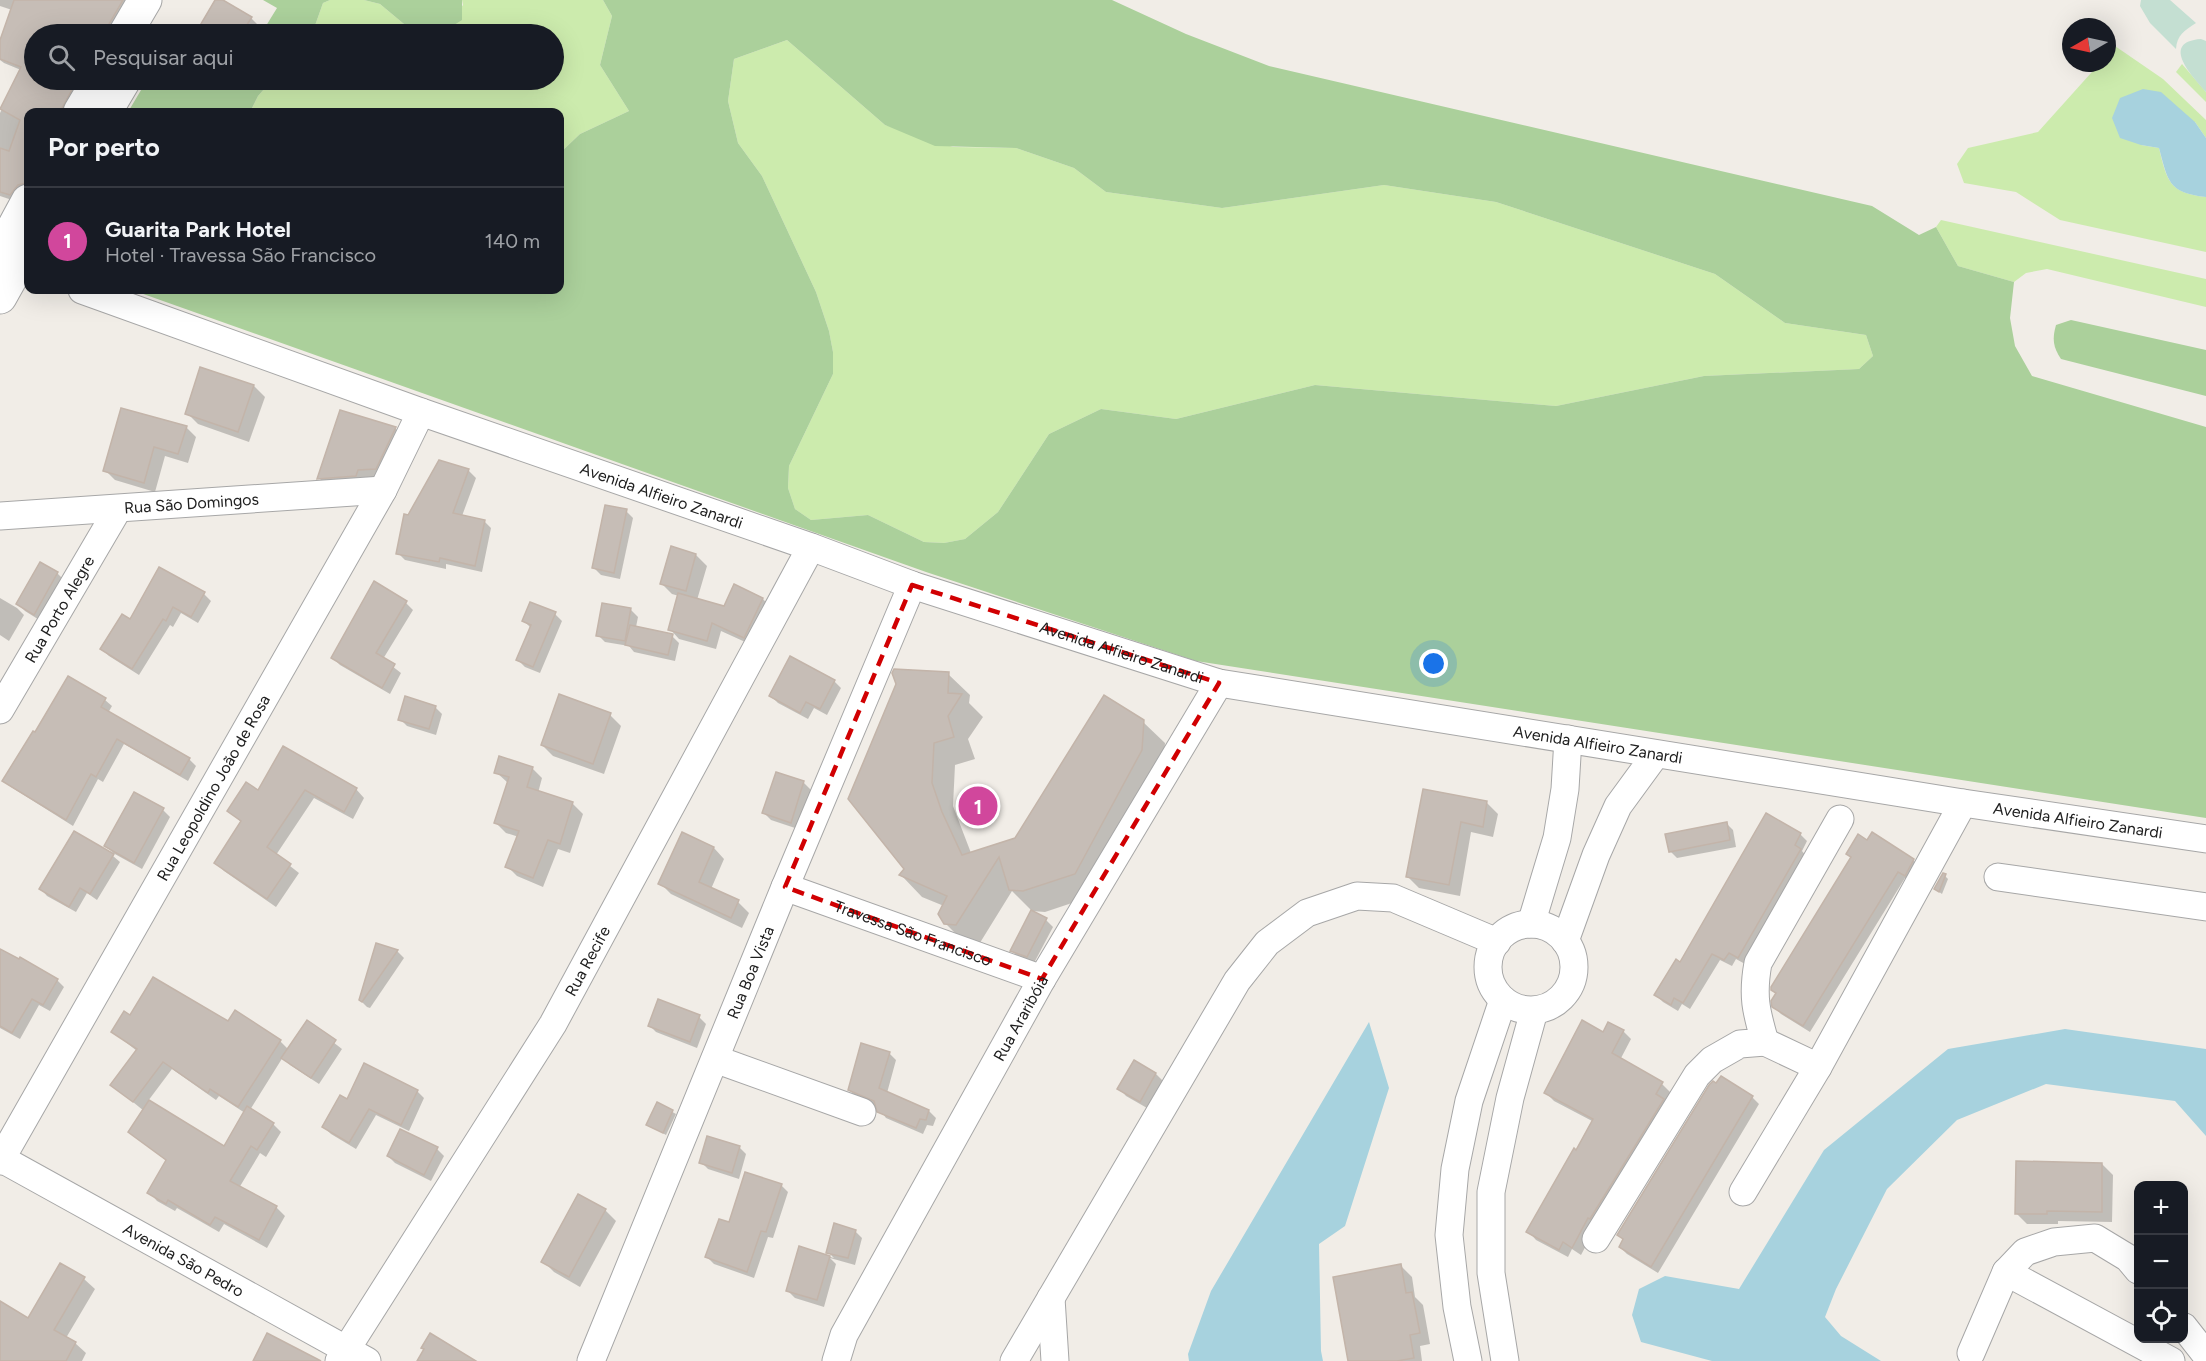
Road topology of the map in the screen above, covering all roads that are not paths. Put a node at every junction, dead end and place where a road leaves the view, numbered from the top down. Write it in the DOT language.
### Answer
graph roads {
  1 [pos="145,0"];
  2 [pos="170,0"];
  3 [pos="131,24"];
  4 [pos="156,24"];
  5 [pos="93,90"];
  6 [pos="118,90"];
  7 [pos="82,108"];
  8 [pos="107,108"];
  9 [pos="24,216"];
  10 [pos="12,260"];
  11 [pos="93,294"];
  12 [pos="421,412"];
  13 [pos="383,490"];
  14 [pos="118,509"];
  15 [pos="0,516"];
  16 [pos="811,547"];
  17 [pos="912,585"];
  18 [pos="1219,683"];
  19 [pos="0,710"];
  20 [pos="1568,740"];
  21 [pos="1656,754"];
  22 [pos="1963,803"];
  23 [pos="1840,819"];
  24 [pos="2206,839"];
  25 [pos="1998,877"];
  26 [pos="785,887"];
  27 [pos="2206,907"];
  28 [pos="1531,924"];
  29 [pos="1565,940"];
  30 [pos="1497,942"];
  31 [pos="1041,979"];
  32 [pos="1503,1000"];
  33 [pos="1534,1011"];
  34 [pos="1765,1042"];
  35 [pos="715,1059"];
  36 [pos="1818,1067"];
  37 [pos="862,1112"];
  38 [pos="0,1159"];
  39 [pos="1743,1192"];
  40 [pos="1596,1239"];
  41 [pos="2134,1265"];
  42 [pos="2006,1272"];
  43 [pos="1051,1298"];
  44 [pos="2188,1332"];
  45 [pos="1971,1353"];
  46 [pos="2206,1355"];
  47 [pos="350,1357"];
  48 [pos="591,1361"];
  49 [pos="836,1361"];
  50 [pos="1014,1361"];
  51 [pos="1054,1361"];
  52 [pos="1468,1361"];
  53 [pos="1505,1361"];
  54 [pos="2171,1361"];
  1 -- 3 [label="street"];
  2 -- 4 [label="street"];
  5 -- 7 [label="street"];
  6 -- 8 [label="street"];
  9 -- 10 [label="street"];
  11 -- 12 [label="street, Avenida Alfieiro Zanardi"];
  12 -- 13 [label="street, Rua Leopoldino João de Rosa"];
  12 -- 16 [label="street, Avenida Alfieiro Zanardi"];
  13 -- 14 [label="street, Rua São Domingos"];
  13 -- 38 [label="street, Rua Leopoldino João de Rosa"];
  14 -- 15 [label="street, Rua São Domingos"];
  14 -- 19 [label="street, Rua Porto Alegre"];
  16 -- 17 [label="street, Avenida Alfieiro Zanardi"];
  16 -- 47 [label="street, Rua Recife"];
  17 -- 18 [label="street, Avenida Alfieiro Zanardi"];
  17 -- 26 [label="street, Rua Boa Vista"];
  18 -- 20 [label="street, Avenida Alfieiro Zanardi"];
  18 -- 31 [label="street, Rua Araribóia"];
  20 -- 21 [label="street, Avenida Alfieiro Zanardi"];
  20 -- 28 [label="street"];
  21 -- 22 [label="street, Avenida Alfieiro Zanardi"];
  21 -- 29 [label="street"];
  22 -- 24 [label="street, Avenida Alfieiro Zanardi"];
  22 -- 36 [label="street"];
  23 -- 34 [label="street"];
  25 -- 27 [label="street"];
  26 -- 31 [label="street, Travessa São Francisco"];
  26 -- 35 [label="street, Rua Boa Vista"];
  28 -- 29 [label="street"];
  28 -- 30 [label="street"];
  29 -- 33 [label="street"];
  30 -- 32 [label="street"];
  30 -- 43 [label="street"];
  31 -- 49 [label="street, Rua Araribóia"];
  32 -- 33 [label="street"];
  32 -- 52 [label="street"];
  33 -- 53 [label="street"];
  34 -- 36 [label="street"];
  34 -- 40 [label="street"];
  35 -- 37 [label="street"];
  35 -- 48 [label="street, Rua Boa Vista"];
  36 -- 39 [label="street"];
  38 -- 47 [label="street, Avenida São Pedro"];
  41 -- 42 [label="street"];
  42 -- 45 [label="street"];
  42 -- 54 [label="street"];
  43 -- 50 [label="street"];
  43 -- 51 [label="street"];
  44 -- 46 [label="street"];
}
